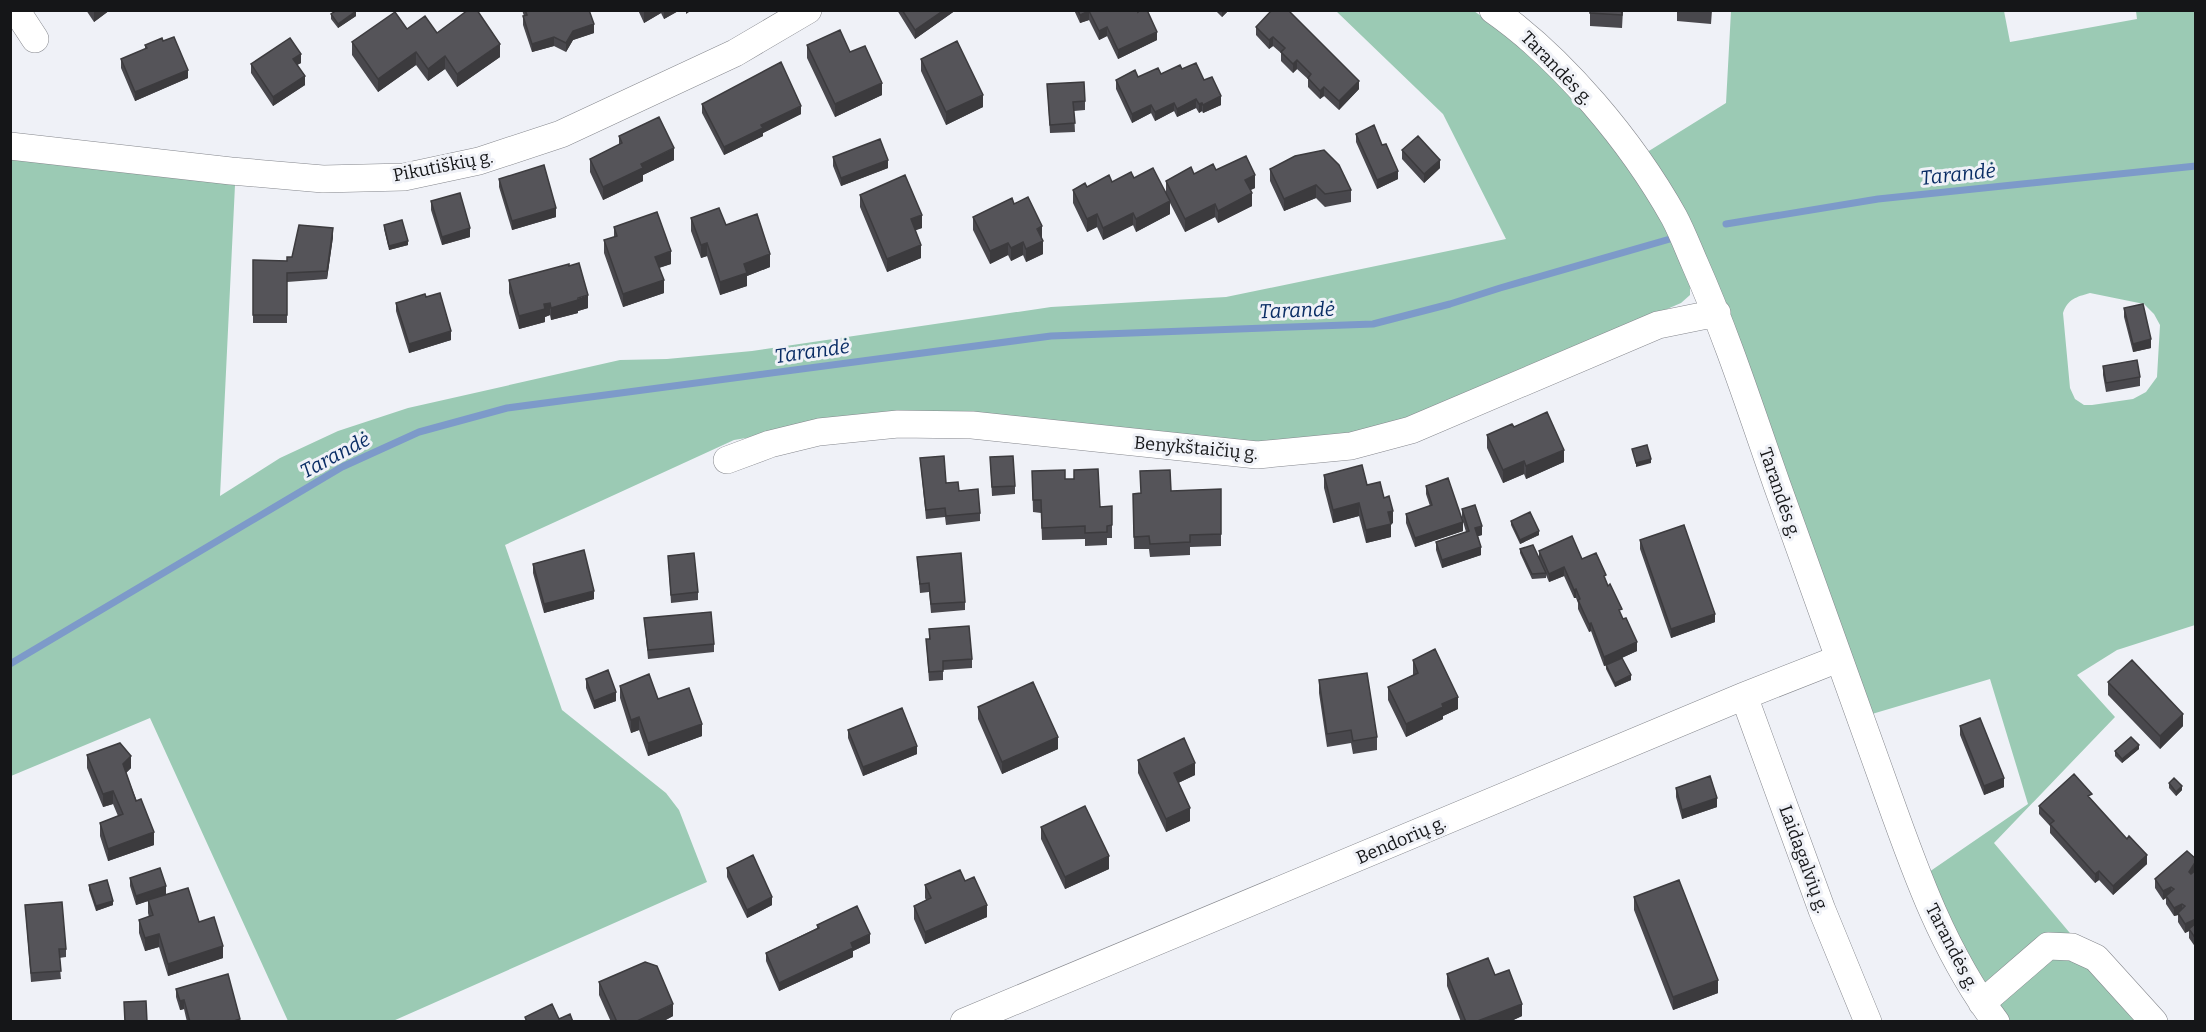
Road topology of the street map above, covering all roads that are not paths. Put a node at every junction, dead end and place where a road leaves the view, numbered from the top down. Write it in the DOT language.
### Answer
graph roads {
  1 [pos="16,10"];
  2 [pos="808,10"];
  3 [pos="1493,10"];
  4 [pos="35,39"];
  5 [pos="10,146"];
  6 [pos="1717,313"];
  7 [pos="727,460"];
  8 [pos="1838,659"];
  9 [pos="1744,696"];
  10 [pos="1989,1012"];
  11 [pos="964,1022"];
  12 [pos="1868,1022"];
  13 [pos="2154,1022"];
  1 -- 4 [label="street"];
  2 -- 5 [label="street, Pikutiškių g."];
  3 -- 6 [label="street, Tarandės g."];
  6 -- 7 [label="street, Benykštaičių g."];
  6 -- 8 [label="street, Tarandės g."];
  8 -- 9 [label="street, Bendorių g."];
  8 -- 10 [label="street, Tarandės g."];
  9 -- 11 [label="street, Bendorių g."];
  9 -- 12 [label="street, Laidagalvių g."];
  10 -- 13 [label="street"];
}
